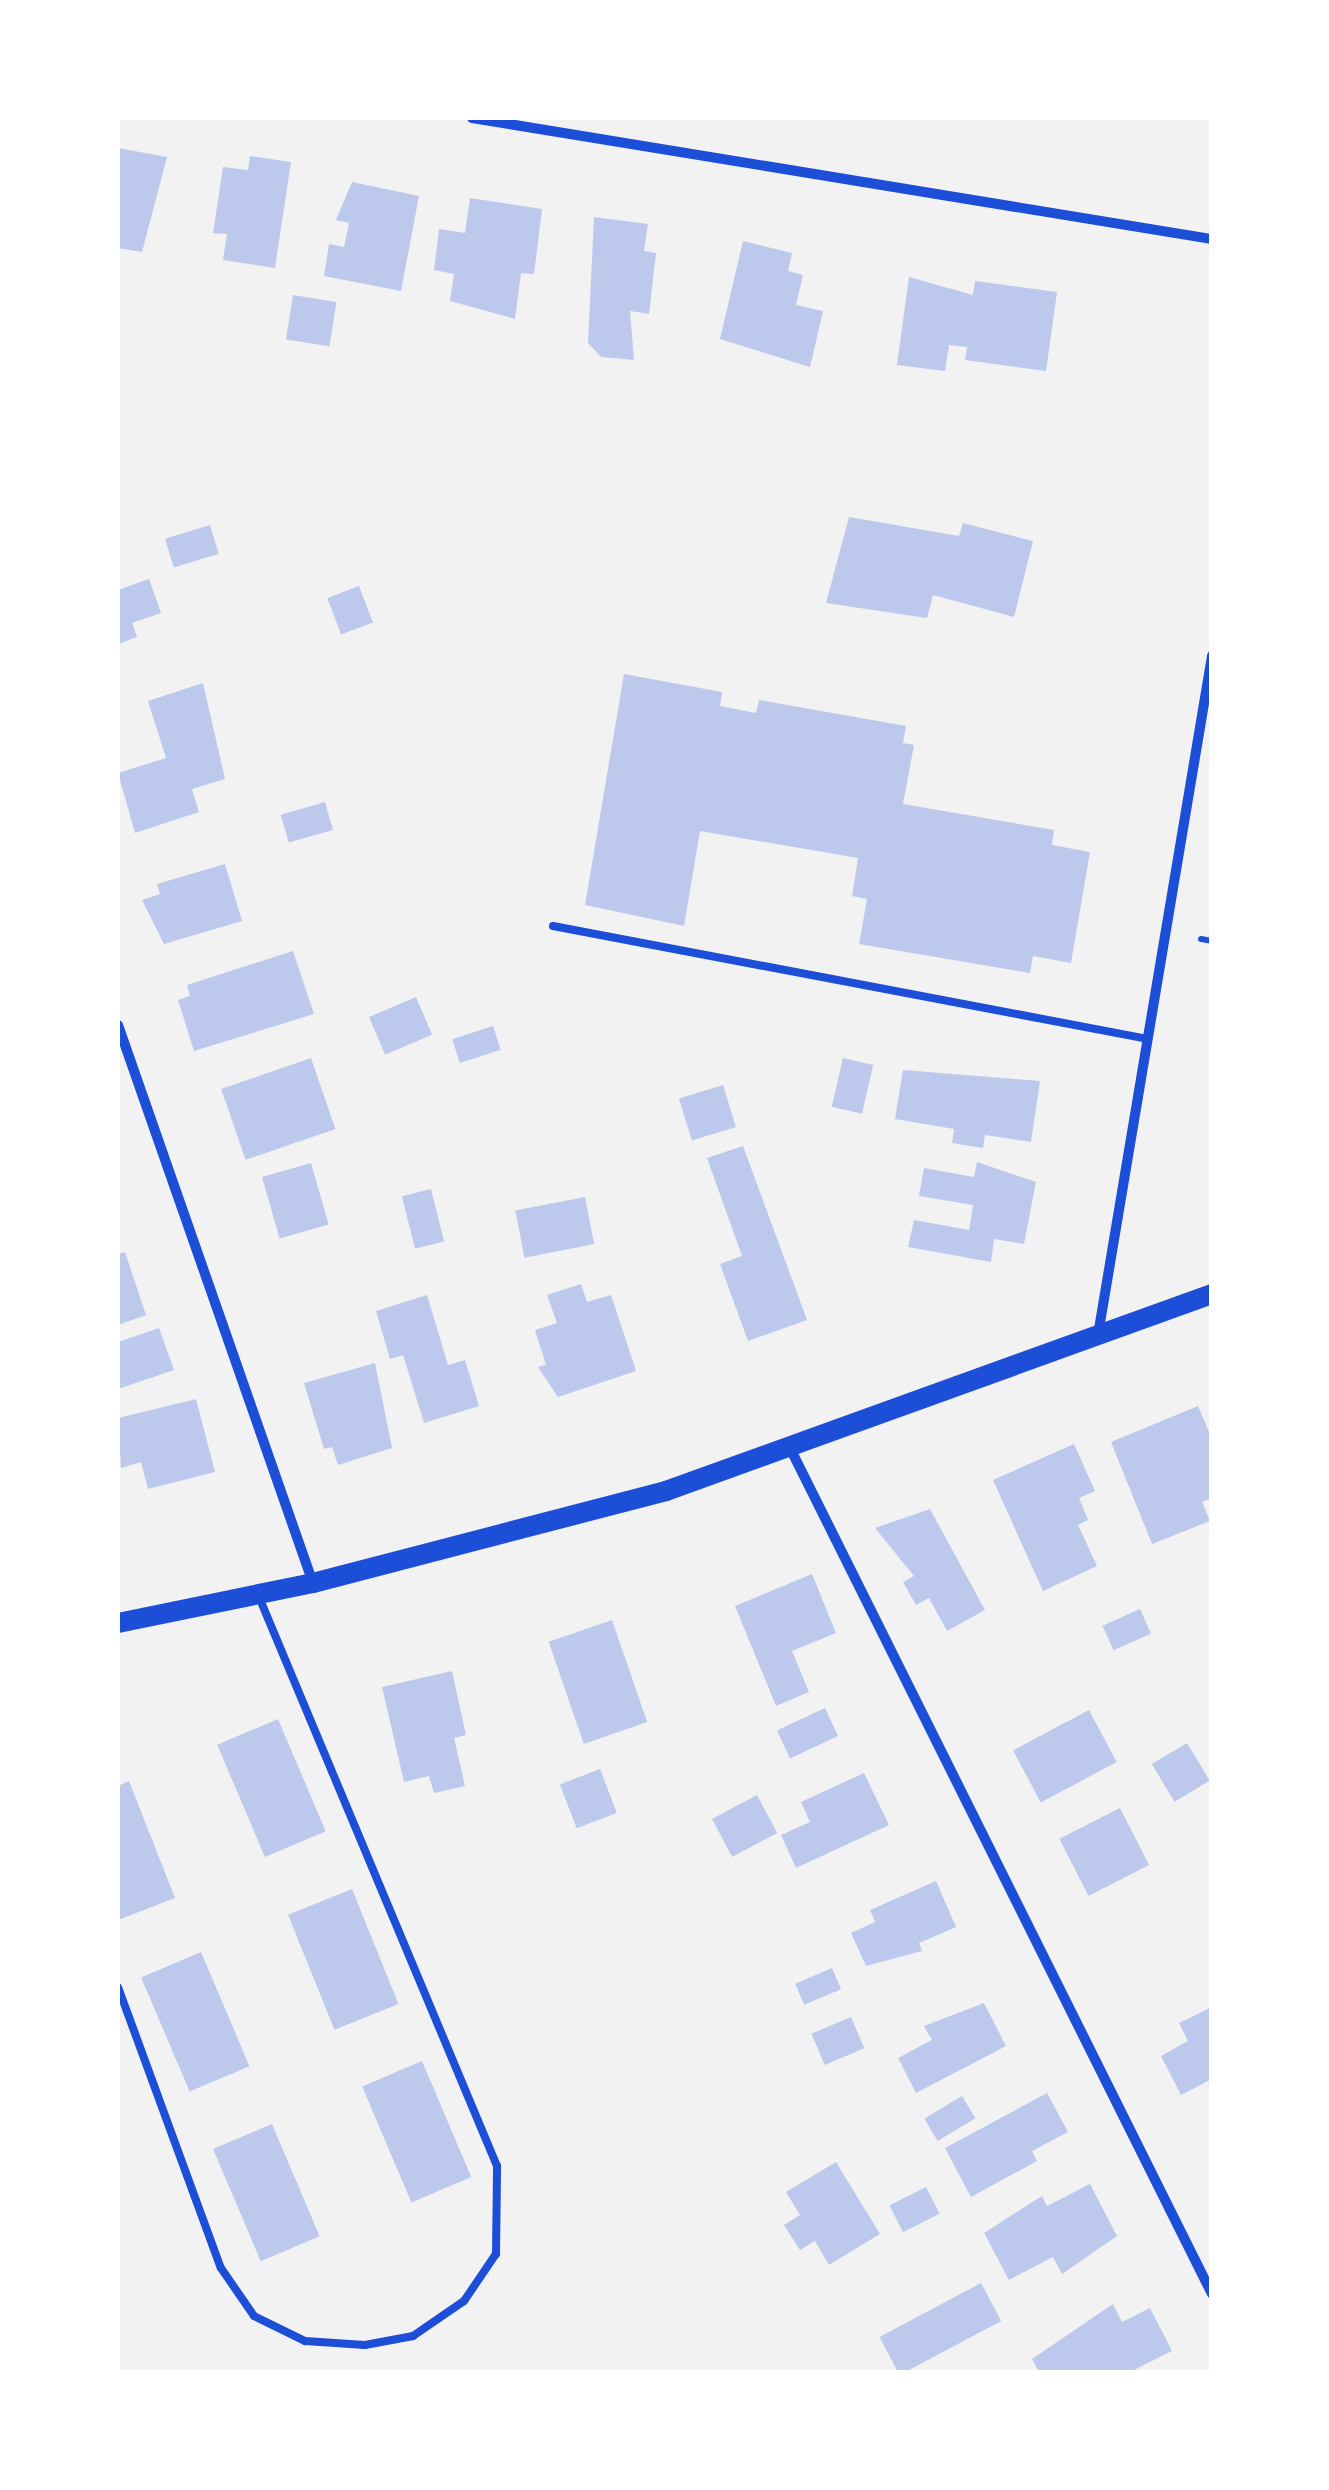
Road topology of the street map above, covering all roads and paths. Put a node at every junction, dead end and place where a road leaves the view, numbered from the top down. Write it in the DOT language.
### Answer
graph roads {
  1 [pos="472,118"];
  2 [pos="1212,239"];
  3 [pos="1212,656"];
  4 [pos="553,926"];
  5 [pos="1201,938"];
  6 [pos="1212,941"];
  7 [pos="118,1026"];
  8 [pos="1143,1038"];
  9 [pos="1212,1294"];
  10 [pos="1098,1336"];
  11 [pos="791,1450"];
  12 [pos="313,1583"];
  13 [pos="257,1593"];
  14 [pos="118,1623"];
  15 [pos="118,1987"];
  16 [pos="1212,2294"];
  1 -- 2 [label="street"];
  3 -- 8 [label="street"];
  4 -- 8 [label="lane"];
  5 -- 6 [label="path"];
  7 -- 12 [label="street"];
  8 -- 10 [label="street"];
  9 -- 10 [label="main road"];
  10 -- 11 [label="main road"];
  11 -- 12 [label="main road"];
  11 -- 16 [label="street"];
  12 -- 13 [label="main road"];
  13 -- 14 [label="main road"];
  13 -- 15 [label="lane"];
}
